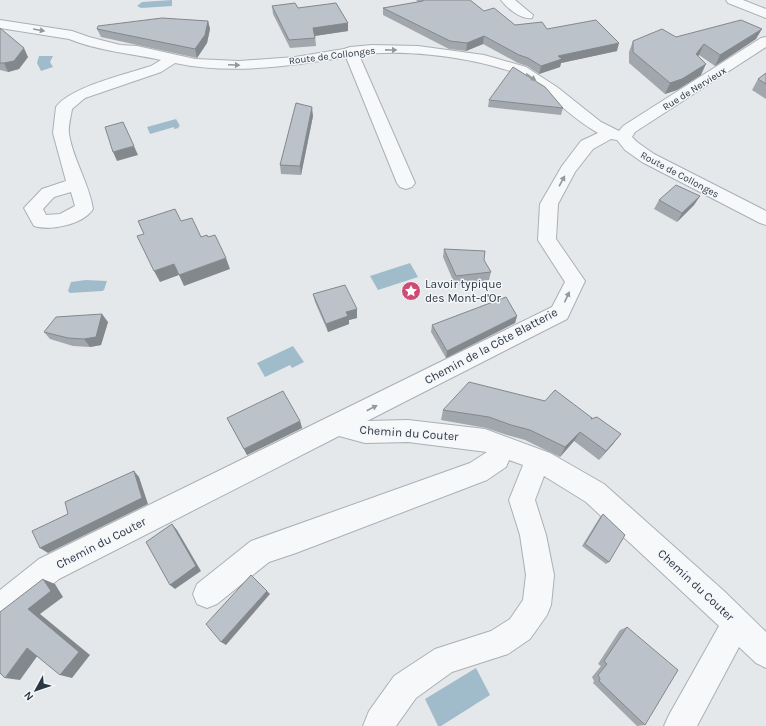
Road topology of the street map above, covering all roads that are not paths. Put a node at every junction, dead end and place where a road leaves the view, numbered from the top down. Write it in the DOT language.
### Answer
graph roads {
  1 [pos="508,0"];
  2 [pos="732,0"];
  3 [pos="766,14"];
  4 [pos="527,15"];
  5 [pos="0,24"];
  6 [pos="763,47"];
  7 [pos="350,51"];
  8 [pos="173,58"];
  9 [pos="616,135"];
  10 [pos="406,183"];
  11 [pos="76,184"];
  12 [pos="766,219"];
  13 [pos="337,425"];
  14 [pos="504,447"];
  15 [pos="541,461"];
  16 [pos="207,594"];
  17 [pos="0,608"];
  18 [pos="736,623"];
  19 [pos="766,652"];
  20 [pos="379,726"];
  21 [pos="680,726"];
  1 -- 4 [label="street"];
  2 -- 3 [label="street"];
  5 -- 8 [label="street, Route de Collonges, one-way"];
  6 -- 9 [label="street, Rue de Nervieux"];
  8 -- 7 [label="street, Route de Collonges, one-way"];
  7 -- 9 [label="street, Route de Collonges, one-way"];
  7 -- 10 [label="street"];
  8 -- 11 [label="street"];
  9 -- 12 [label="street, Route de Collonges"];
  13 -- 9 [label="street, Chemin de la Côte Blatterie, one-way"];
  13 -- 14 [label="street, Chemin du Couter"];
  13 -- 17 [label="street, Chemin du Couter"];
  14 -- 15 [label="street, Chemin du Couter"];
  14 -- 16 [label="street"];
  15 -- 18 [label="street, Chemin du Couter"];
  15 -- 20 [label="street"];
  18 -- 19 [label="street, Chemin du Couter"];
  18 -- 21 [label="street"];
}
